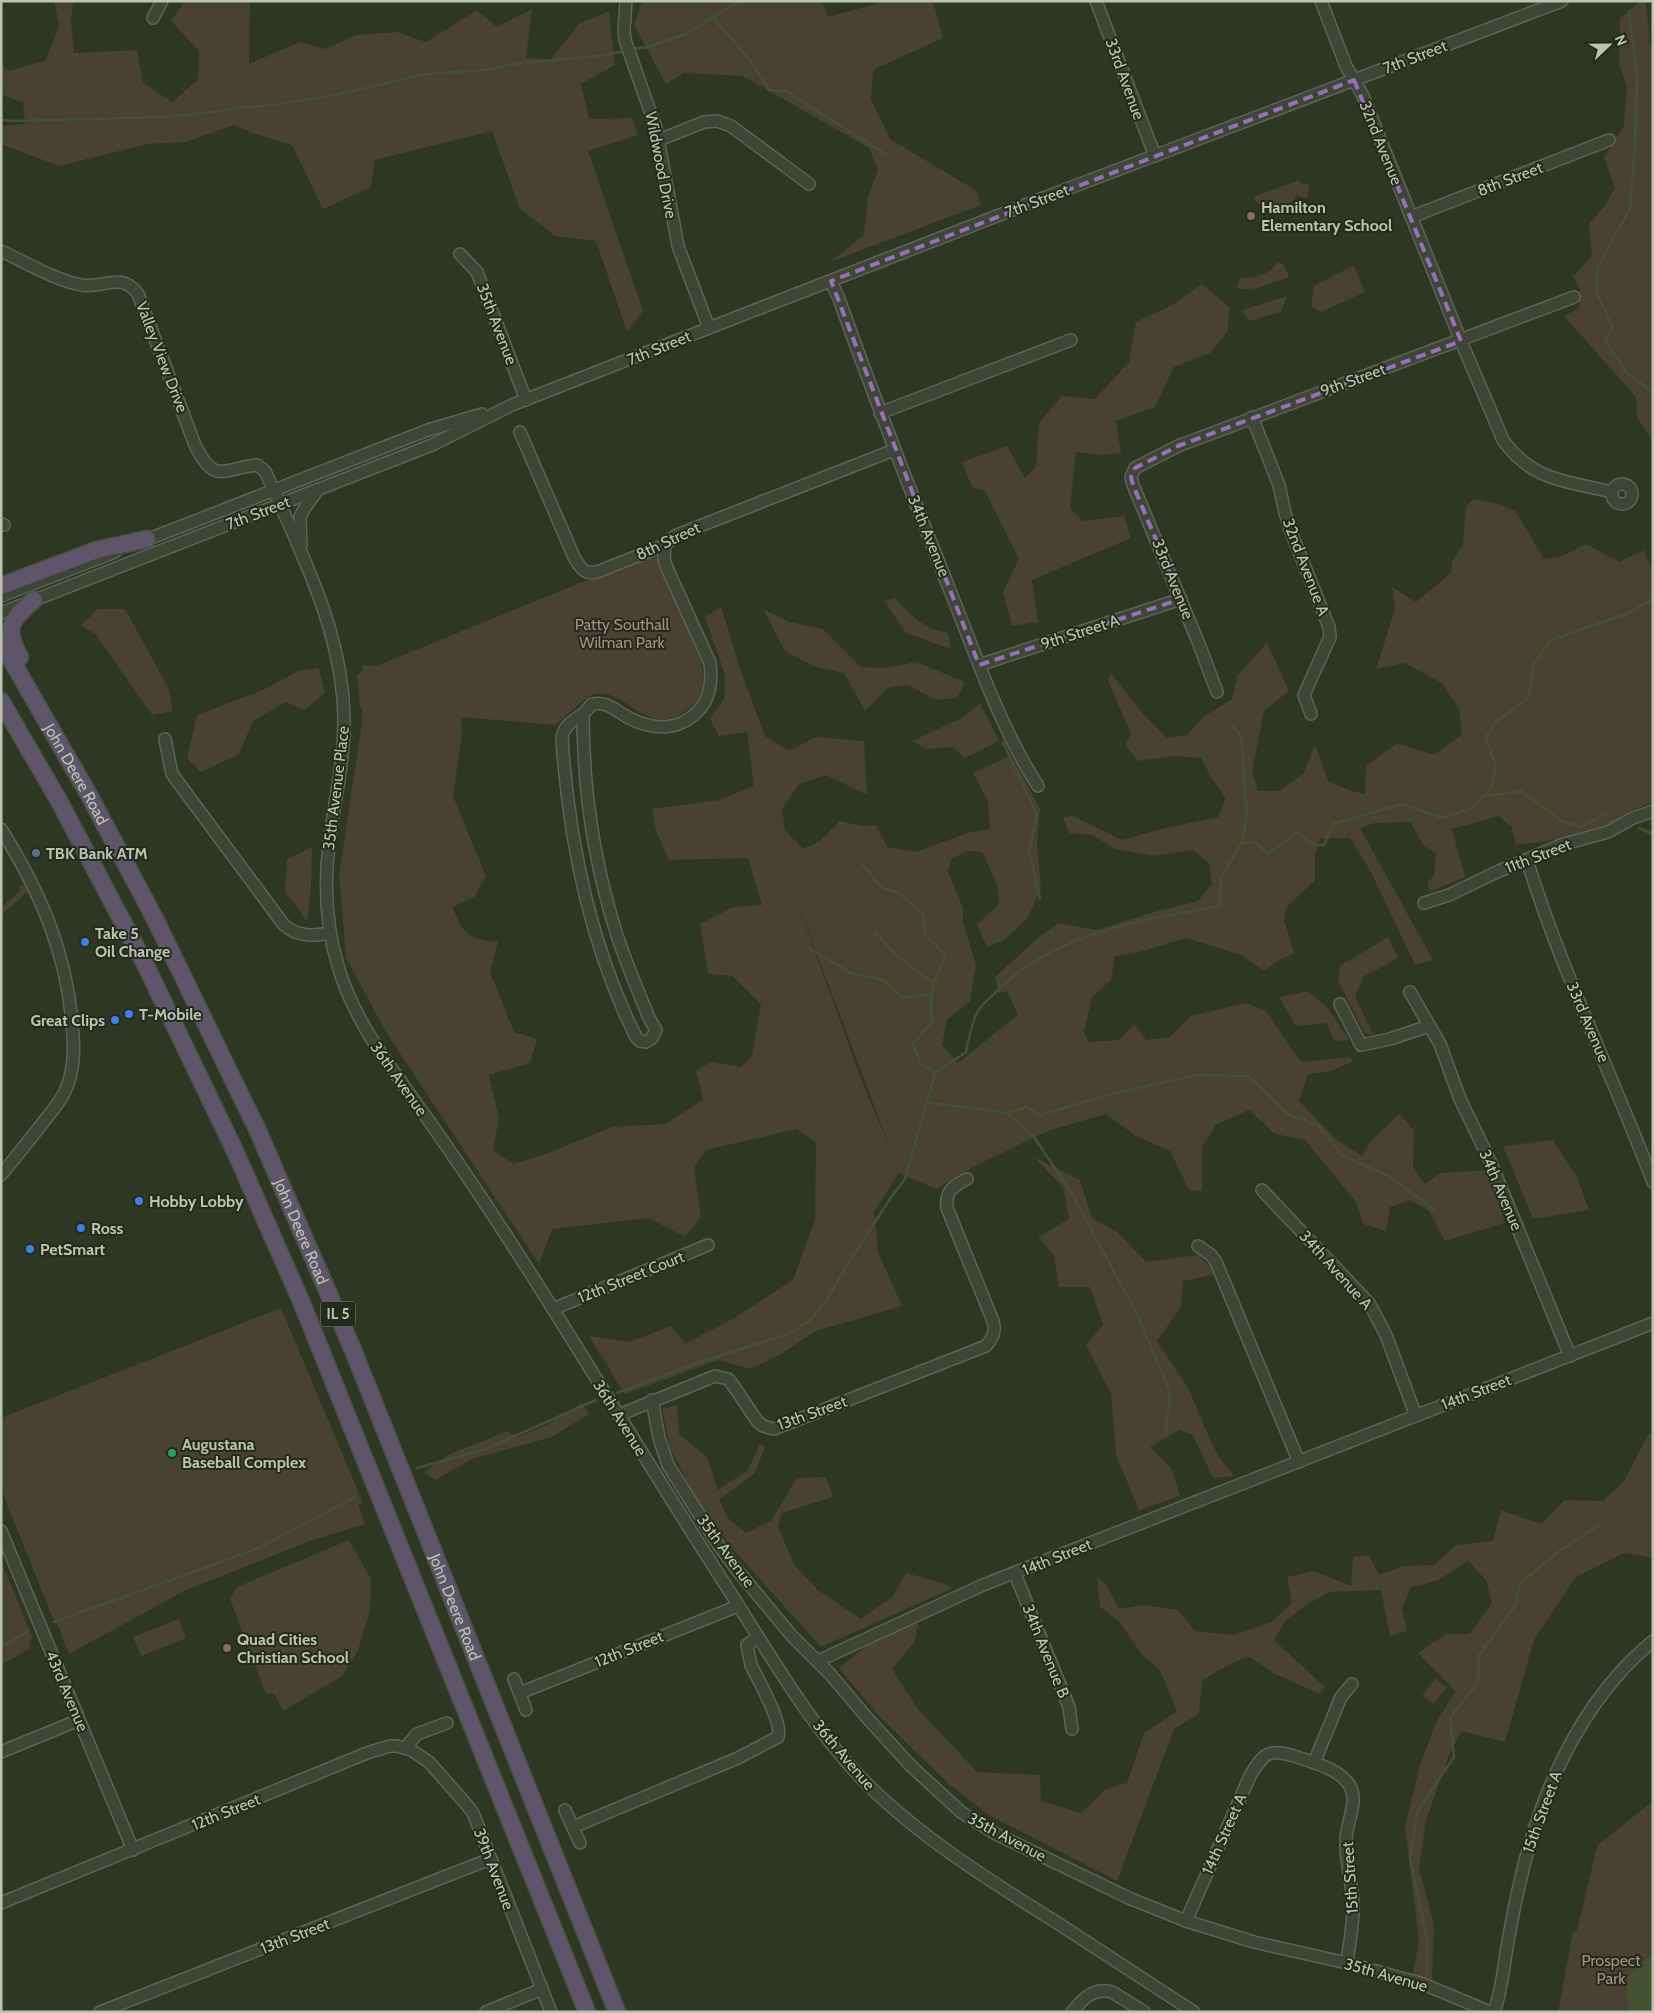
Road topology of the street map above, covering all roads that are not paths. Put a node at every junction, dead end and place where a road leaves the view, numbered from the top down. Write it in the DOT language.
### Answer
graph roads {
  1 [pos="162,1"];
  2 [pos="626,1"];
  3 [pos="1096,1"];
  4 [pos="1321,1"];
  5 [pos="1562,1"];
  6 [pos="153,18"];
  7 [pos="1354,80"];
  8 [pos="659,140"];
  9 [pos="1609,140"];
  10 [pos="1155,156"];
  11 [pos="810,184"];
  12 [pos="1411,217"];
  13 [pos="1,251"];
  14 [pos="460,254"];
  15 [pos="831,281"];
  16 [pos="1574,297"];
  17 [pos="709,328"];
  18 [pos="1071,340"];
  19 [pos="1461,341"];
  20 [pos="526,400"];
  21 [pos="512,405"];
  22 [pos="880,413"];
  23 [pos="1252,417"];
  24 [pos="520,432"];
  25 [pos="894,450"];
  26 [pos="1135,468"];
  27 [pos="319,489"];
  28 [pos="274,490"];
  29 [pos="1612,492"];
  30 [pos="280,505"];
  31 [pos="147,539"];
  32 [pos="665,545"];
  33 [pos="300,551"];
  34 [pos="1,586"];
  35 [pos="1,596"];
  36 [pos="1181,599"];
  37 [pos="34,600"];
  38 [pos="1,613"];
  39 [pos="1,642"];
  40 [pos="980,665"];
  41 [pos="1217,692"];
  42 [pos="1,701"];
  43 [pos="583,714"];
  44 [pos="1312,714"];
  45 [pos="165,739"];
  46 [pos="1038,786"];
  47 [pos="97,811"];
  48 [pos="1653,811"];
  49 [pos="1,829"];
  50 [pos="1527,860"];
  51 [pos="579,870"];
  52 [pos="601,875"];
  53 [pos="1424,903"];
  54 [pos="330,932"];
  55 [pos="1410,992"];
  56 [pos="1340,1004"];
  57 [pos="1430,1026"];
  58 [pos="1,1175"];
  59 [pos="967,1180"];
  60 [pos="1653,1182"];
  61 [pos="1262,1190"];
  62 [pos="708,1245"];
  63 [pos="1198,1246"];
  64 [pos="553,1309"];
  65 [pos="1653,1323"];
  66 [pos="1570,1356"];
  67 [pos="652,1400"];
  68 [pos="619,1414"];
  69 [pos="1416,1416"];
  70 [pos="1299,1462"];
  71 [pos="1,1531"];
  72 [pos="1015,1574"];
  73 [pos="738,1606"];
  74 [pos="758,1637"];
  75 [pos="1653,1640"];
  76 [pos="818,1661"];
  77 [pos="514,1678"];
  78 [pos="1352,1684"];
  79 [pos="520,1693"];
  80 [pos="526,1710"];
  81 [pos="79,1720"];
  82 [pos="447,1723"];
  83 [pos="1072,1729"];
  84 [pos="406,1747"];
  85 [pos="1,1752"];
  86 [pos="1314,1763"];
  87 [pos="565,1810"];
  88 [pos="573,1827"];
  89 [pos="580,1843"];
  90 [pos="132,1850"];
  91 [pos="490,1859"];
  92 [pos="1,1903"];
  93 [pos="1186,1921"];
  94 [pos="1347,1963"];
  95 [pos="542,1989"];
  96 [pos="100,2012"];
  97 [pos="486,2012"];
  98 [pos="551,2012"];
  99 [pos="587,2012"];
  100 [pos="617,2012"];
  101 [pos="1072,2012"];
  102 [pos="1144,2012"];
  103 [pos="1194,2012"];
  104 [pos="1490,2012"];
  105 [pos="1494,2012"];
  1 -- 6 [label="street"];
  2 -- 8 [label="street, Wildwood Drive"];
  3 -- 10 [label="street, 33rd Avenue"];
  4 -- 7 [label="street, 32nd Avenue"];
  5 -- 7 [label="street, 7th Street"];
  7 -- 10 [label="street, 7th Street"];
  7 -- 12 [label="street, 32nd Avenue"];
  8 -- 11 [label="street"];
  8 -- 17 [label="street, Wildwood Drive"];
  9 -- 12 [label="street, 8th Street"];
  10 -- 15 [label="street, 7th Street"];
  12 -- 19 [label="street, 32nd Avenue"];
  13 -- 28 [label="street, Valley View Drive"];
  14 -- 20 [label="street, 35th Avenue"];
  15 -- 17 [label="street, 7th Street"];
  15 -- 22 [label="street, 34th Avenue"];
  16 -- 19 [label="street, 9th Street"];
  17 -- 20 [label="street, 7th Street"];
  18 -- 22 [label="street"];
  19 -- 23 [label="street, 9th Street"];
  19 -- 29 [label="street, 32nd Avenue"];
  20 -- 21 [label="street, 7th Street"];
  21 -- 27 [label="street, 7th Street"];
  21 -- 28 [label="street, 7th Street"];
  22 -- 25 [label="street, 34th Avenue"];
  23 -- 26 [label="street, 9th Street"];
  23 -- 44 [label="street, 32nd Avenue A"];
  24 -- 32 [label="street, 8th Street"];
  25 -- 32 [label="street, 8th Street"];
  25 -- 40 [label="street, 34th Avenue"];
  26 -- 36 [label="street, 33rd Avenue"];
  27 -- 30 [label="street, 7th Street"];
  27 -- 33 [label="street"];
  28 -- 30 [label="street, Valley View Drive"];
  28 -- 31 [label="street, 7th Street"];
  30 -- 33 [label="street, 35th Avenue Place"];
  30 -- 37 [label="street, 7th Street"];
  31 -- 34 [label="highway"];
  31 -- 35 [label="street, 7th Street"];
  32 -- 43 [label="street"];
  33 -- 54 [label="street, 35th Avenue Place"];
  36 -- 40 [label="street, 9th Street A"];
  36 -- 41 [label="street, 33rd Avenue"];
  37 -- 38 [label="street, 7th Street"];
  37 -- 47 [label="highway"];
  39 -- 47 [label="highway, John Deere Road / IL 5"];
  40 -- 46 [label="street, 34th Avenue"];
  42 -- 99 [label="highway, John Deere Road / IL 5"];
  43 -- 51 [label="street"];
  43 -- 52 [label="street"];
  45 -- 54 [label="street"];
  47 -- 100 [label="highway, John Deere Road / IL 5"];
  48 -- 50 [label="street, 11th Street"];
  49 -- 58 [label="street"];
  50 -- 53 [label="street, 11th Street"];
  50 -- 60 [label="street, 33rd Avenue"];
  51 -- 52 [label="street"];
  51 -- 52 [label="street"];
  54 -- 64 [label="street, 36th Avenue"];
  55 -- 57 [label="street, 34th Avenue"];
  56 -- 57 [label="street"];
  57 -- 66 [label="street, 34th Avenue"];
  59 -- 67 [label="street, 13th Street"];
  61 -- 69 [label="street, 34th Avenue A"];
  62 -- 64 [label="street, 12th Street Court"];
  63 -- 70 [label="street"];
  64 -- 68 [label="street, 36th Avenue"];
  65 -- 66 [label="street, 14th Street"];
  66 -- 69 [label="street, 14th Street"];
  67 -- 68 [label="street, 13th Street"];
  67 -- 76 [label="street, 35th Avenue"];
  68 -- 73 [label="street, 36th Avenue"];
  69 -- 70 [label="street, 14th Street"];
  70 -- 72 [label="street, 14th Street"];
  71 -- 81 [label="street, 43rd Avenue"];
  72 -- 76 [label="street, 14th Street"];
  72 -- 83 [label="street, 34th Avenue B"];
  73 -- 74 [label="street, 36th Avenue"];
  73 -- 79 [label="street, 12th Street"];
  74 -- 88 [label="street"];
  74 -- 103 [label="street, 36th Avenue"];
  75 -- 105 [label="street, 15th Street A"];
  76 -- 93 [label="street, 35th Avenue"];
  77 -- 79 [label="street"];
  78 -- 86 [label="street"];
  79 -- 80 [label="street"];
  81 -- 85 [label="street"];
  81 -- 90 [label="street, 43rd Avenue"];
  82 -- 84 [label="street"];
  84 -- 90 [label="street, 12th Street"];
  84 -- 91 [label="street, 39th Avenue"];
  86 -- 93 [label="street, 14th Street A"];
  86 -- 94 [label="street, 15th Street"];
  87 -- 88 [label="street"];
  88 -- 89 [label="street"];
  90 -- 92 [label="street, 12th Street"];
  91 -- 95 [label="street, 39th Avenue"];
  91 -- 96 [label="street, 13th Street"];
  93 -- 94 [label="street, 35th Avenue"];
  94 -- 104 [label="street, 35th Avenue"];
  95 -- 97 [label="street"];
  95 -- 98 [label="street, 39th Avenue"];
  101 -- 102 [label="street"];
}
